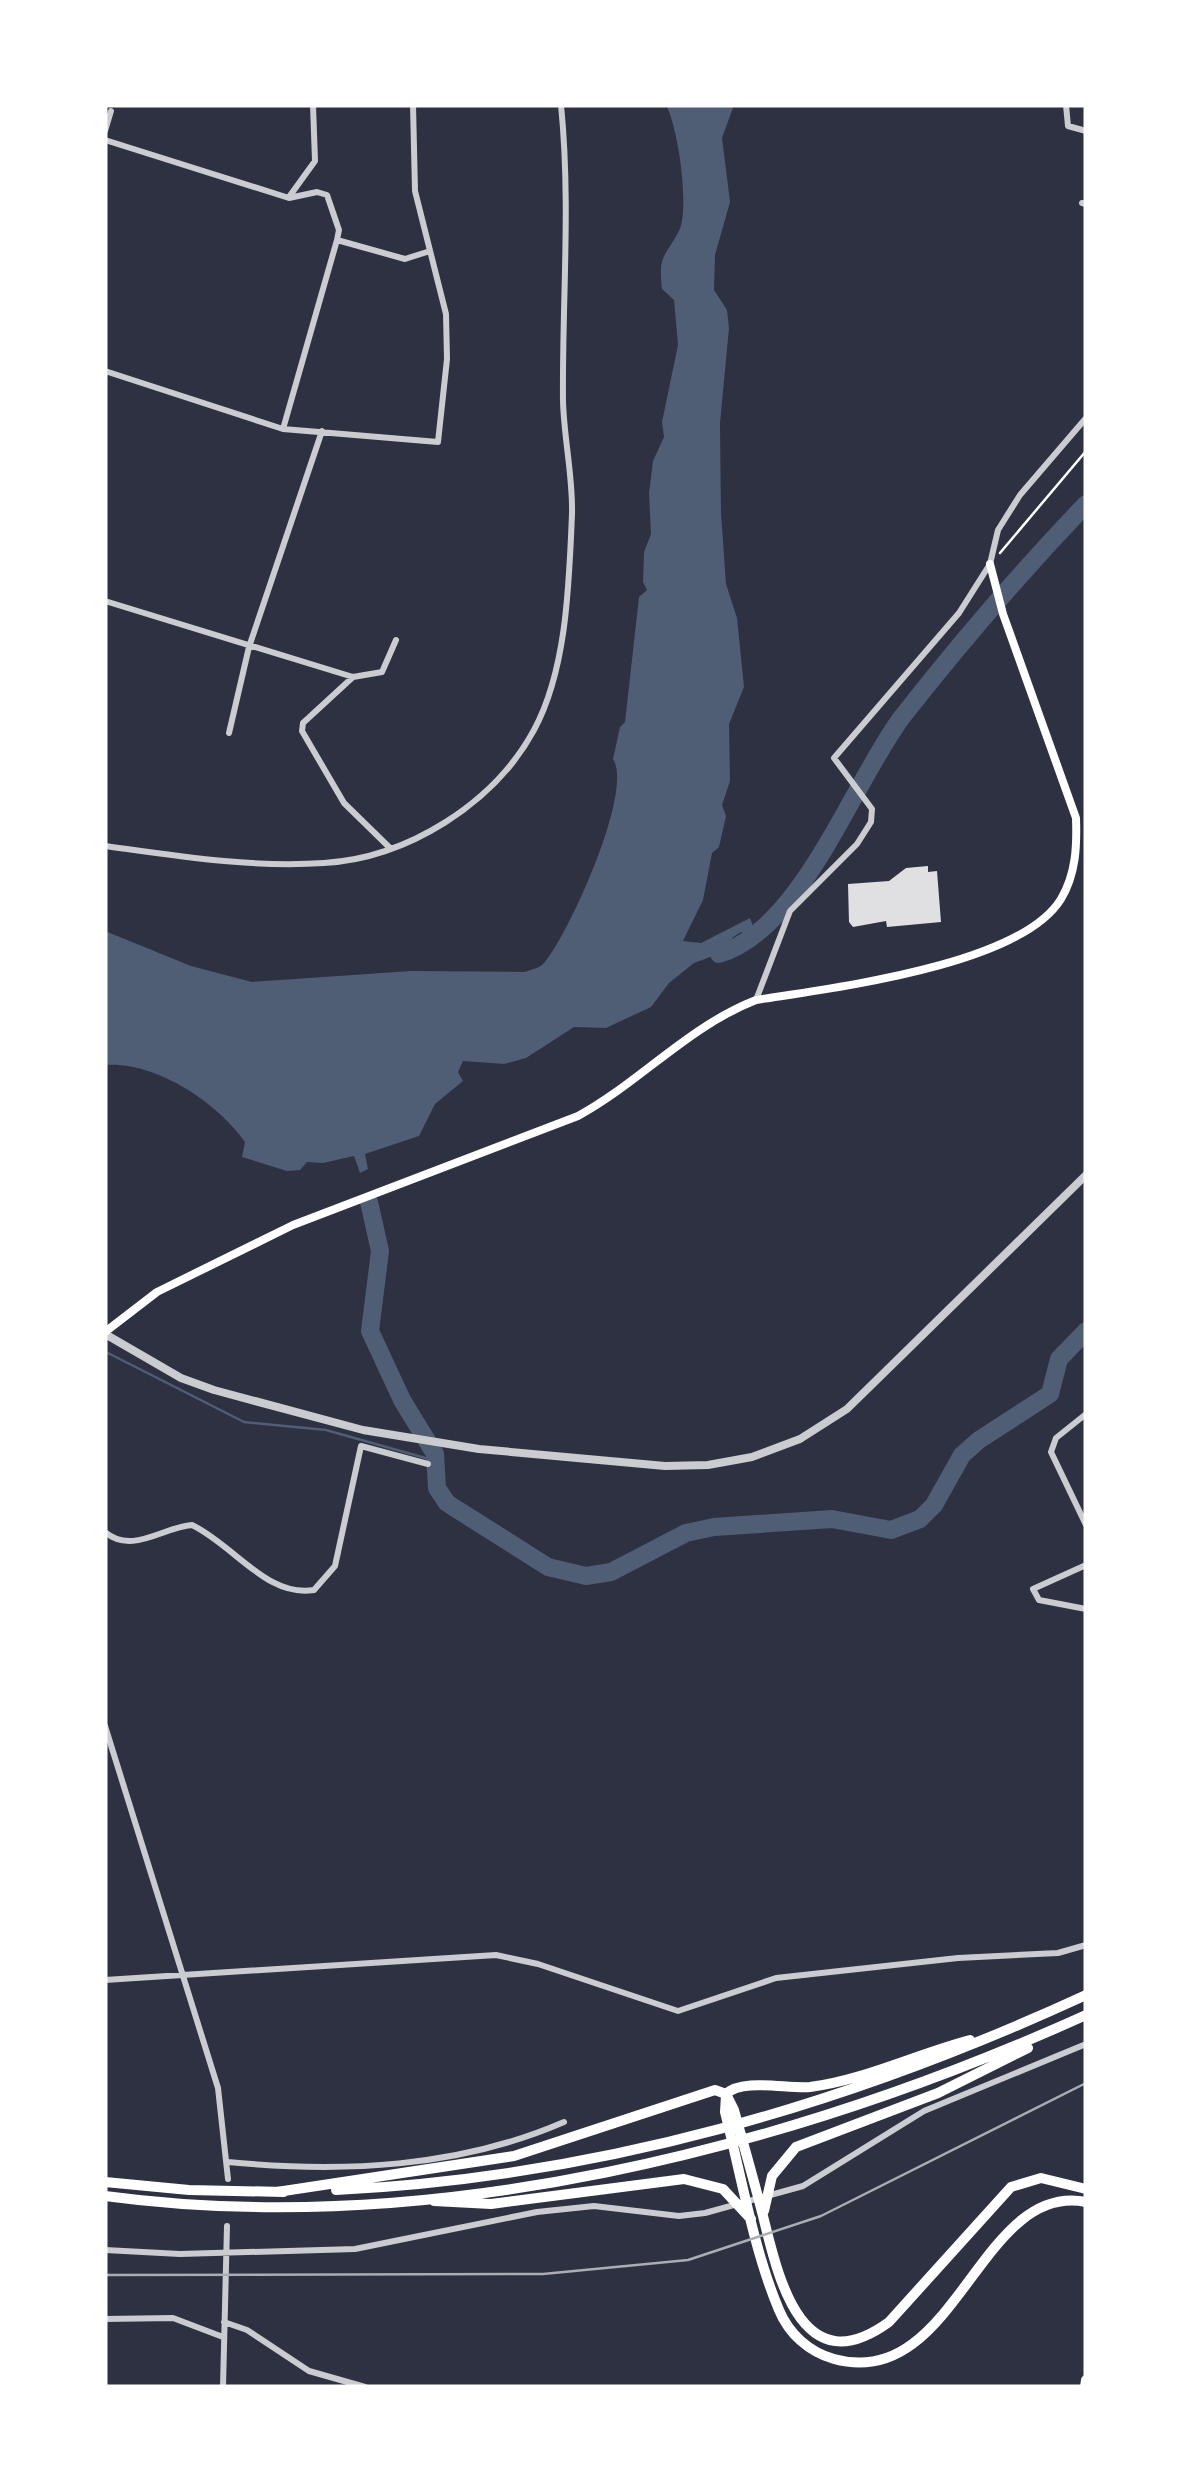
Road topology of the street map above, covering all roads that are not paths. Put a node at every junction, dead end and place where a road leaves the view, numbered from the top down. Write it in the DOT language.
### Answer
graph roads {
  1 [pos="313,105"];
  2 [pos="413,105"];
  3 [pos="561,105"];
  4 [pos="1066,105"];
  5 [pos="111,111"];
  6 [pos="1086,130"];
  7 [pos="105,131"];
  8 [pos="105,140"];
  9 [pos="288,198"];
  10 [pos="337,240"];
  11 [pos="427,252"];
  12 [pos="105,371"];
  13 [pos="1086,418"];
  14 [pos="283,429"];
  15 [pos="322,431"];
  16 [pos="990,564"];
  17 [pos="105,601"];
  18 [pos="396,640"];
  19 [pos="249,646"];
  20 [pos="353,677"];
  21 [pos="230,734"];
  22 [pos="105,846"];
  23 [pos="392,850"];
  24 [pos="756,1000"];
  25 [pos="1086,1175"];
  26 [pos="105,1333"];
  27 [pos="1086,1414"];
  28 [pos="428,1464"];
  29 [pos="1086,1525"];
  30 [pos="105,1532"];
  31 [pos="1086,1565"];
  32 [pos="1086,1609"];
  33 [pos="105,1726"];
  34 [pos="1086,1945"];
  35 [pos="180,1974"];
  36 [pos="105,1980"];
  37 [pos="1086,1995"];
  38 [pos="1086,2016"];
  39 [pos="1009,2030"];
  40 [pos="1086,2044"];
  41 [pos="726,2094"];
  42 [pos="564,2122"];
  43 [pos="228,2162"];
  44 [pos="228,2178"];
  45 [pos="105,2182"];
  46 [pos="1086,2188"];
  47 [pos="756,2189"];
  48 [pos="277,2192"];
  49 [pos="105,2196"];
  50 [pos="404,2200"];
  51 [pos="1086,2202"];
  52 [pos="760,2224"];
  53 [pos="227,2226"];
  54 [pos="105,2250"];
  55 [pos="226,2250"];
  56 [pos="769,2263"];
  57 [pos="105,2319"];
  58 [pos="224,2322"];
  59 [pos="223,2337"];
  60 [pos="223,2387"];
  61 [pos="365,2387"];
  1 -- 9 [label="street"];
  2 -- 11 [label="street"];
  3 -- 23 [label="street"];
  4 -- 6 [label="street"];
  5 -- 7 [label="street"];
  8 -- 9 [label="street"];
  9 -- 10 [label="street"];
  10 -- 11 [label="street"];
  10 -- 14 [label="street"];
  11 -- 15 [label="street"];
  12 -- 14 [label="street"];
  13 -- 16 [label="street"];
  14 -- 15 [label="street"];
  15 -- 19 [label="street"];
  16 -- 24 [label="street"];
  16 -- 24 [label="main road"];
  17 -- 19 [label="street"];
  18 -- 20 [label="street"];
  19 -- 20 [label="street"];
  19 -- 21 [label="street"];
  20 -- 23 [label="street"];
  22 -- 23 [label="street"];
  24 -- 26 [label="main road"];
  25 -- 26 [label="street"];
  27 -- 29 [label="street"];
  28 -- 30 [label="street"];
  31 -- 32 [label="street"];
  33 -- 35 [label="street"];
  34 -- 35 [label="street"];
  35 -- 36 [label="street"];
  35 -- 43 [label="street"];
  37 -- 39 [label="highway"];
  38 -- 47 [label="highway"];
  38 -- 50 [label="highway"];
  39 -- 41 [label="highway"];
  39 -- 48 [label="highway"];
  40 -- 55 [label="street"];
  41 -- 47 [label="highway"];
  41 -- 48 [label="highway"];
  42 -- 43 [label="street"];
  43 -- 44 [label="street"];
  45 -- 48 [label="highway"];
  46 -- 56 [label="highway"];
  47 -- 52 [label="highway"];
  47 -- 52 [label="highway"];
  49 -- 50 [label="highway"];
  50 -- 52 [label="highway"];
  51 -- 56 [label="highway"];
  52 -- 56 [label="highway"];
  53 -- 55 [label="street"];
  54 -- 55 [label="street"];
  55 -- 58 [label="street"];
  57 -- 59 [label="street"];
  58 -- 59 [label="street"];
  58 -- 61 [label="street"];
  59 -- 60 [label="street"];
}
